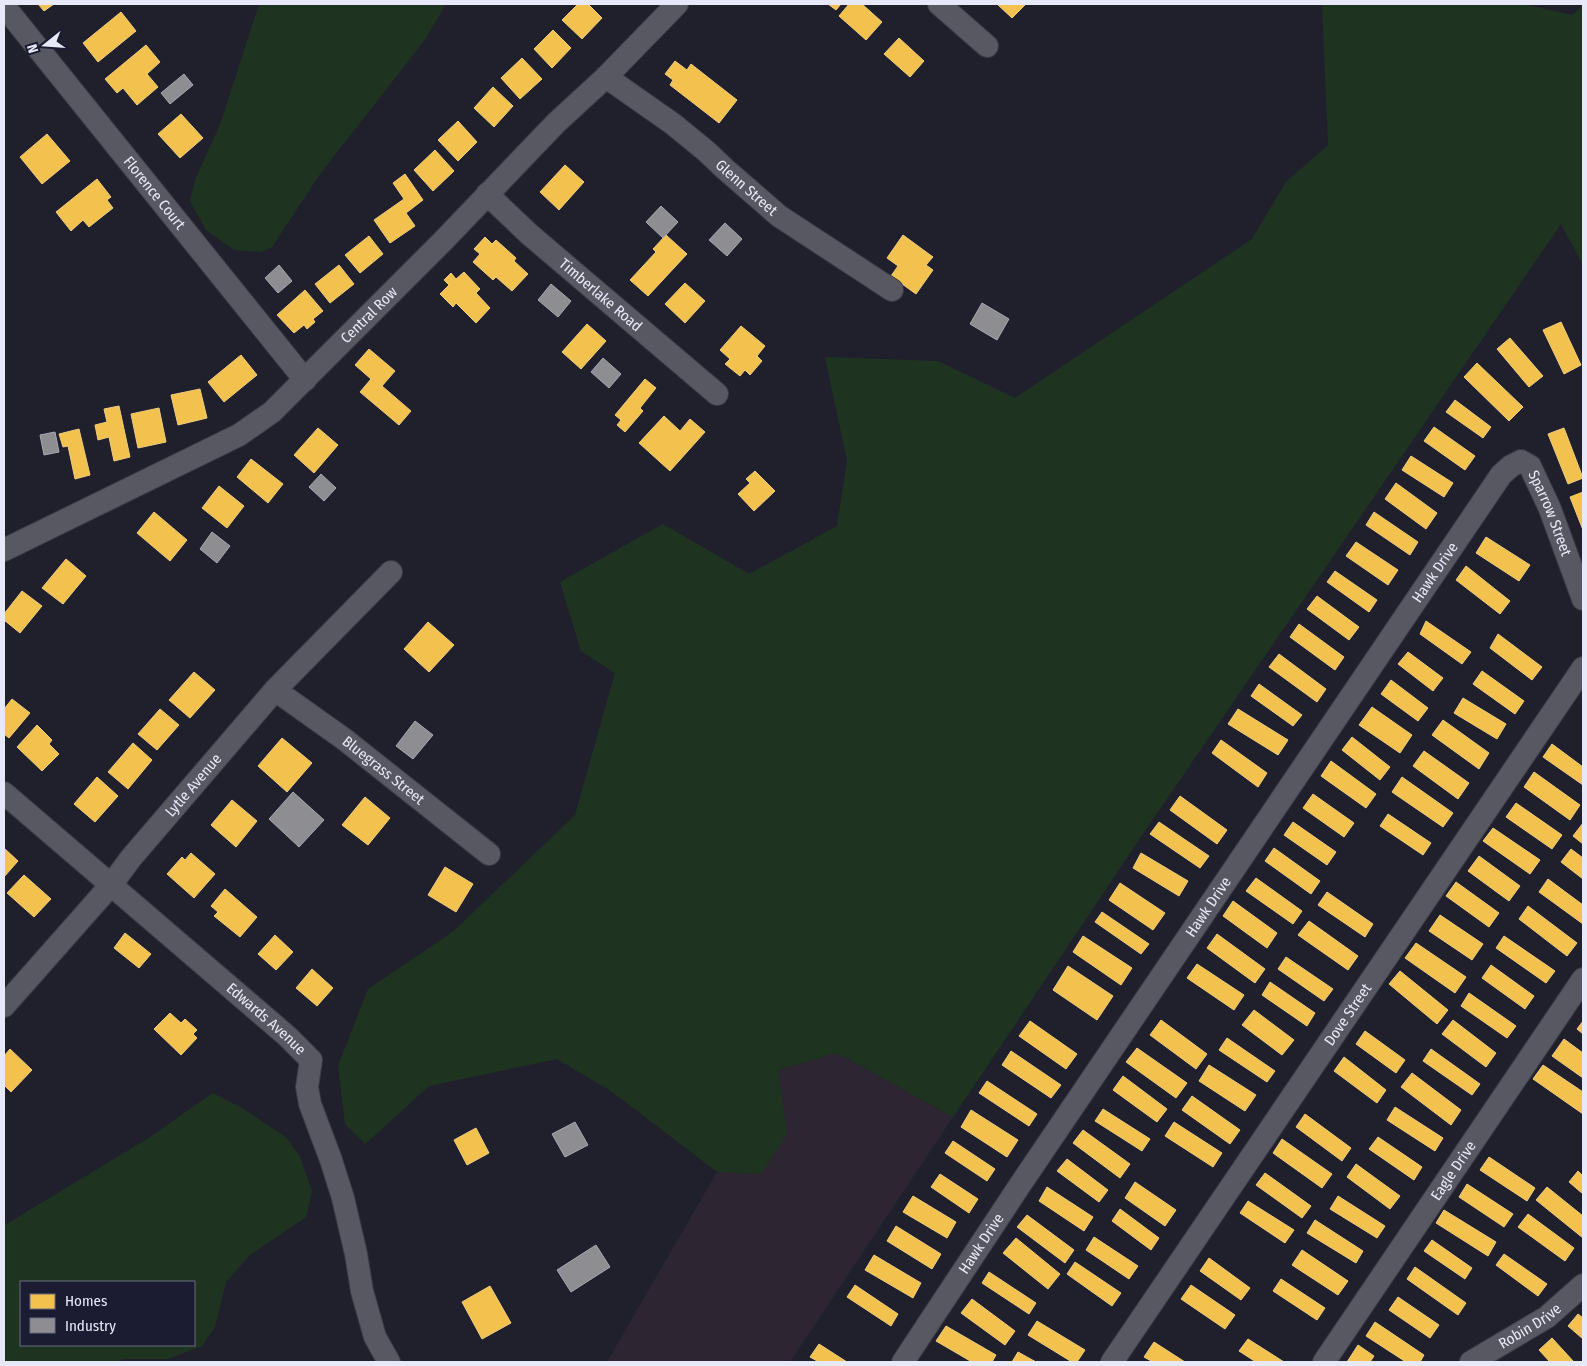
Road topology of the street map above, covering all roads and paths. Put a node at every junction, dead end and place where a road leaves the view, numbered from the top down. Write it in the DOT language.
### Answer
graph roads {
  1 [pos="678,4"];
  2 [pos="939,4"];
  3 [pos="4,6"];
  4 [pos="987,46"];
  5 [pos="606,77"];
  6 [pos="487,194"];
  7 [pos="892,290"];
  8 [pos="305,380"];
  9 [pos="717,394"];
  10 [pos="1521,461"];
  11 [pos="4,550"];
  12 [pos="391,572"];
  13 [pos="1583,599"];
  14 [pos="1583,668"];
  15 [pos="275,690"];
  16 [pos="4,793"];
  17 [pos="489,854"];
  18 [pos="111,885"];
  19 [pos="1583,979"];
  20 [pos="4,1006"];
  21 [pos="1583,1285"];
  22 [pos="390,1362"];
  23 [pos="903,1362"];
  24 [pos="1112,1362"];
  25 [pos="1324,1362"];
  26 [pos="1471,1362"];
  1 -- 5 [label="street, Central Row"];
  2 -- 4 [label="street"];
  3 -- 8 [label="street, Florence Court"];
  5 -- 6 [label="street, Central Row"];
  5 -- 7 [label="street, Glenn Street"];
  6 -- 8 [label="street, Central Row"];
  6 -- 9 [label="street, Timberlake Road"];
  8 -- 11 [label="street, Central Row"];
  10 -- 13 [label="street, Sparrow Street"];
  10 -- 23 [label="street, Hawk Drive"];
  12 -- 15 [label="street, Lytle Avenue"];
  14 -- 24 [label="street, Dove Street"];
  15 -- 17 [label="street, Bluegrass Street"];
  15 -- 18 [label="street, Lytle Avenue"];
  16 -- 18 [label="street, Edwards Avenue"];
  18 -- 20 [label="street, Lytle Avenue"];
  18 -- 22 [label="street, Edwards Avenue"];
  19 -- 25 [label="street, Eagle Drive"];
  21 -- 26 [label="street, Robin Drive"];
}
